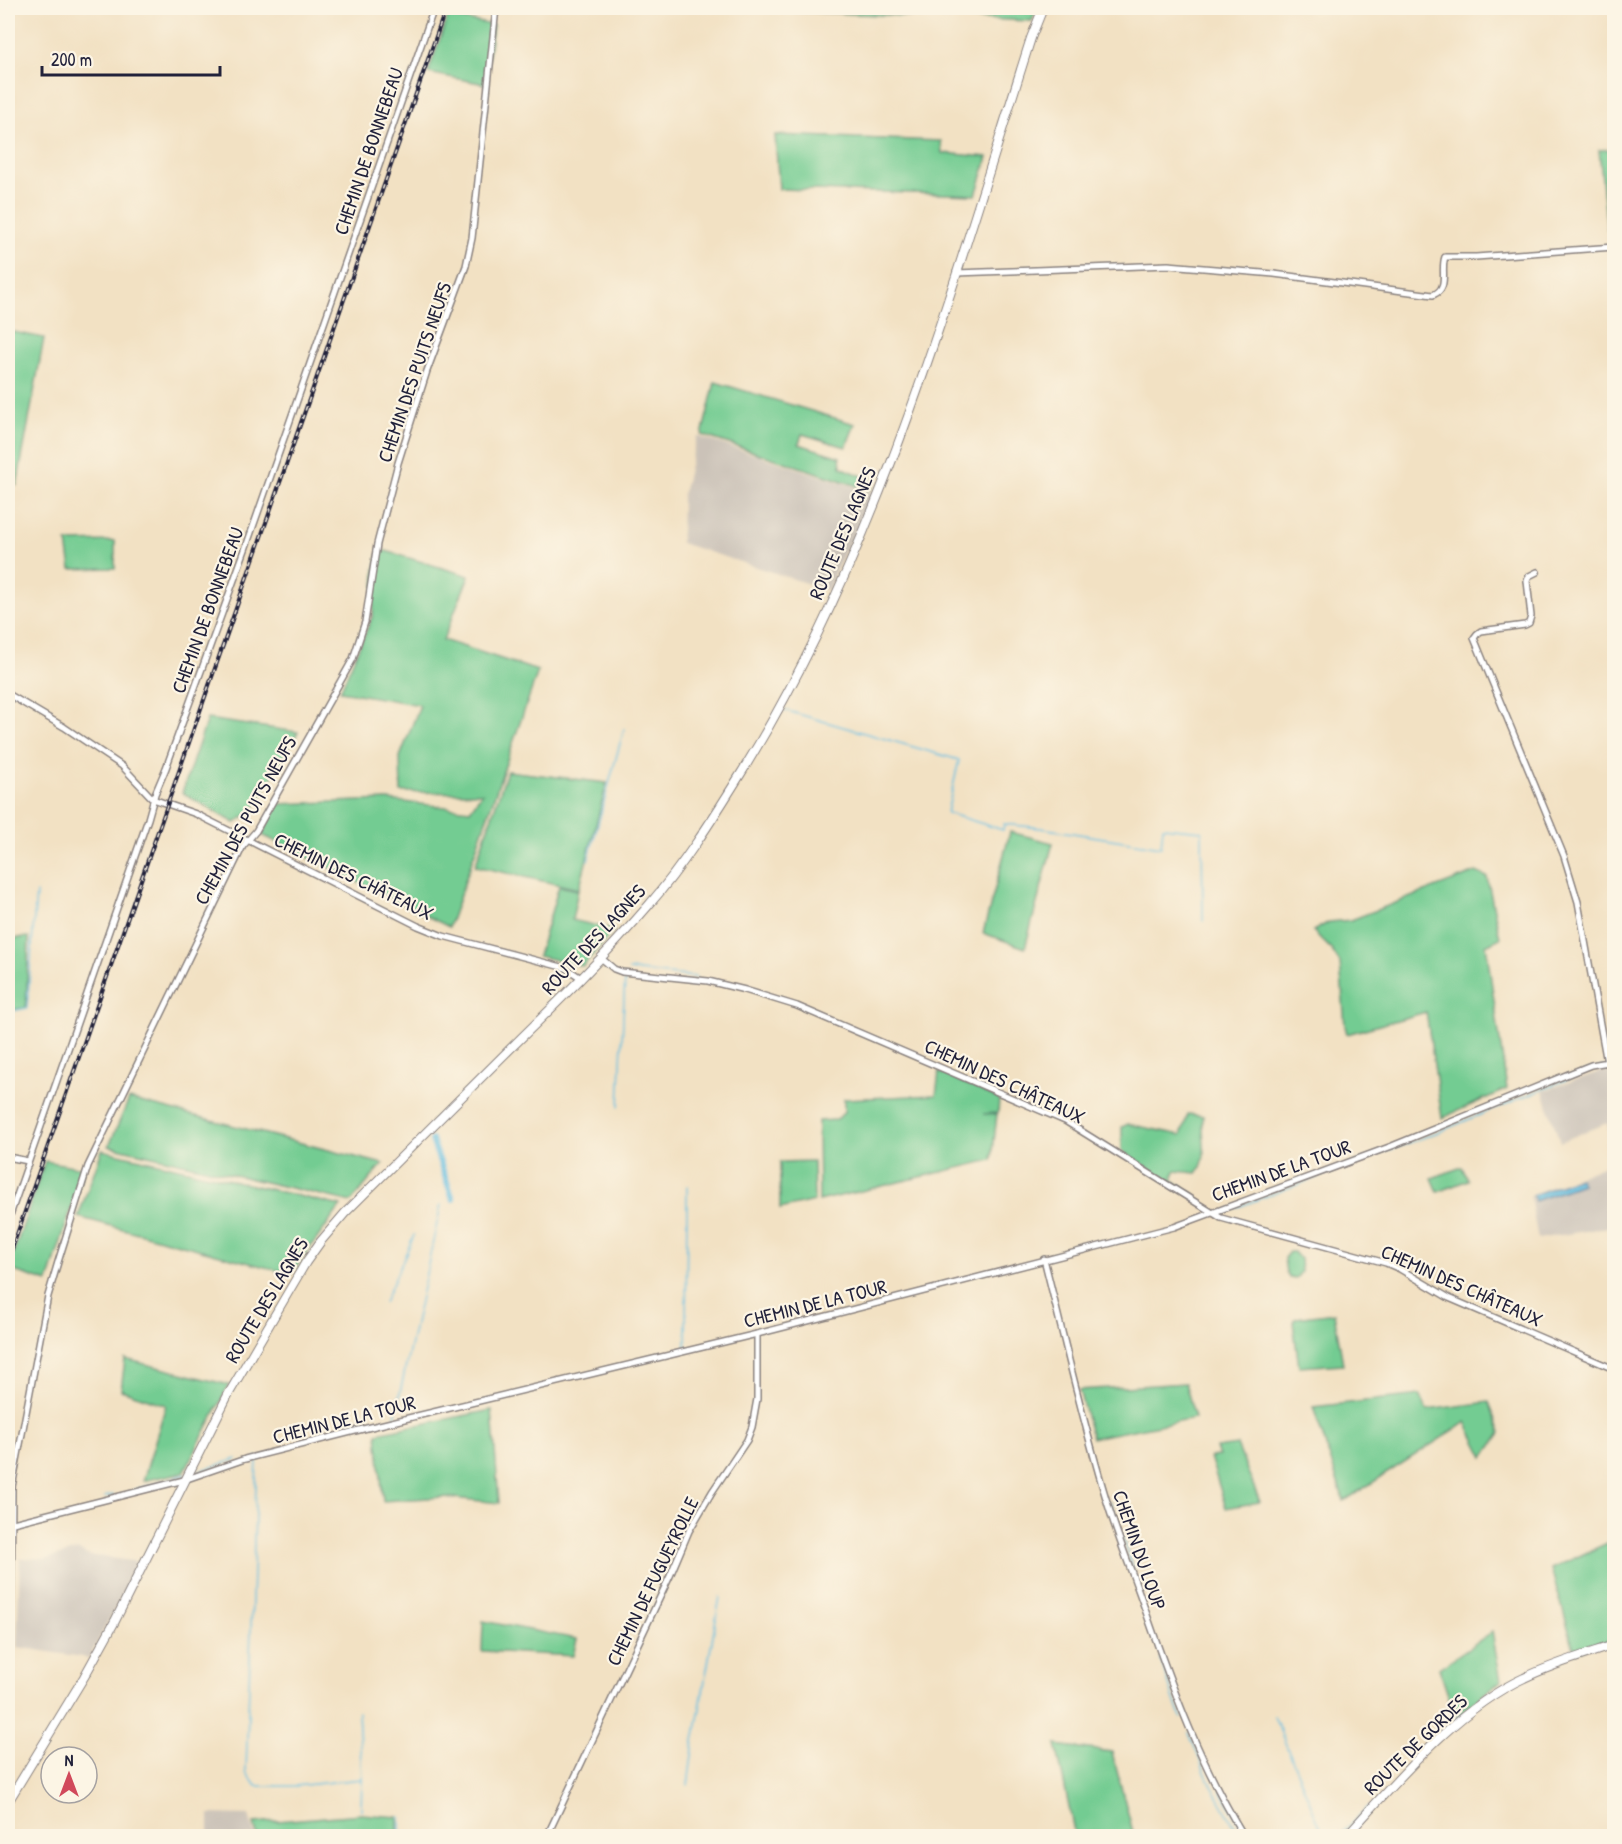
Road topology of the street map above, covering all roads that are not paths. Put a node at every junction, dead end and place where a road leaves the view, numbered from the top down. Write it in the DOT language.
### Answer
graph roads {
  1 [pos="434,8"];
  2 [pos="496,8"];
  3 [pos="1043,8"];
  4 [pos="1614,247"];
  5 [pos="956,273"];
  6 [pos="1537,572"];
  7 [pos="8,694"];
  8 [pos="153,799"];
  9 [pos="248,840"];
  10 [pos="600,958"];
  11 [pos="581,978"];
  12 [pos="1614,1061"];
  13 [pos="1608,1063"];
  14 [pos="8,1157"];
  15 [pos="28,1161"];
  16 [pos="1211,1212"];
  17 [pos="8,1221"];
  18 [pos="1044,1259"];
  19 [pos="757,1334"];
  20 [pos="1614,1369"];
  21 [pos="187,1479"];
  22 [pos="9,1524"];
  23 [pos="1614,1645"];
  24 [pos="8,1676"];
  25 [pos="8,1802"];
  26 [pos="546,1836"];
  27 [pos="1244,1836"];
  28 [pos="1346,1836"];
  1 -- 8 [label="street, CHEMIN DE BONNEBEAU"];
  2 -- 9 [label="street, CHEMIN DES PUITS NEUFS"];
  3 -- 5 [label="street, ROUTE DES LAGNES"];
  4 -- 5 [label="street"];
  5 -- 10 [label="street, ROUTE DES LAGNES"];
  6 -- 13 [label="street"];
  7 -- 8 [label="street, CHEMIN DES CHÂTEAUX"];
  8 -- 9 [label="street, CHEMIN DES CHÂTEAUX"];
  8 -- 15 [label="street, CHEMIN DE BONNEBEAU"];
  9 -- 11 [label="street, CHEMIN DES CHÂTEAUX"];
  9 -- 22 [label="street, CHEMIN DES PUITS NEUFS"];
  10 -- 11 [label="street, ROUTE DES LAGNES"];
  10 -- 16 [label="street, CHEMIN DES CHÂTEAUX"];
  11 -- 21 [label="street, ROUTE DES LAGNES"];
  12 -- 13 [label="street, CHEMIN DE LA TOUR"];
  13 -- 16 [label="street, CHEMIN DE LA TOUR"];
  14 -- 15 [label="street"];
  15 -- 17 [label="street, CHEMIN DE BONNEBEAU"];
  16 -- 18 [label="street, CHEMIN DE LA TOUR"];
  16 -- 20 [label="street, CHEMIN DES CHÂTEAUX"];
  18 -- 19 [label="street, CHEMIN DE LA TOUR"];
  18 -- 27 [label="street, CHEMIN DU LOUP"];
  19 -- 21 [label="street, CHEMIN DE LA TOUR"];
  19 -- 26 [label="street, CHEMIN DE FUGUEYROLLE"];
  21 -- 22 [label="street, CHEMIN DE LA TOUR"];
  21 -- 25 [label="street, ROUTE DES LAGNES"];
  22 -- 24 [label="street, CHEMIN DES PUITS NEUFS"];
  23 -- 28 [label="street, ROUTE DE GORDES"];
}
